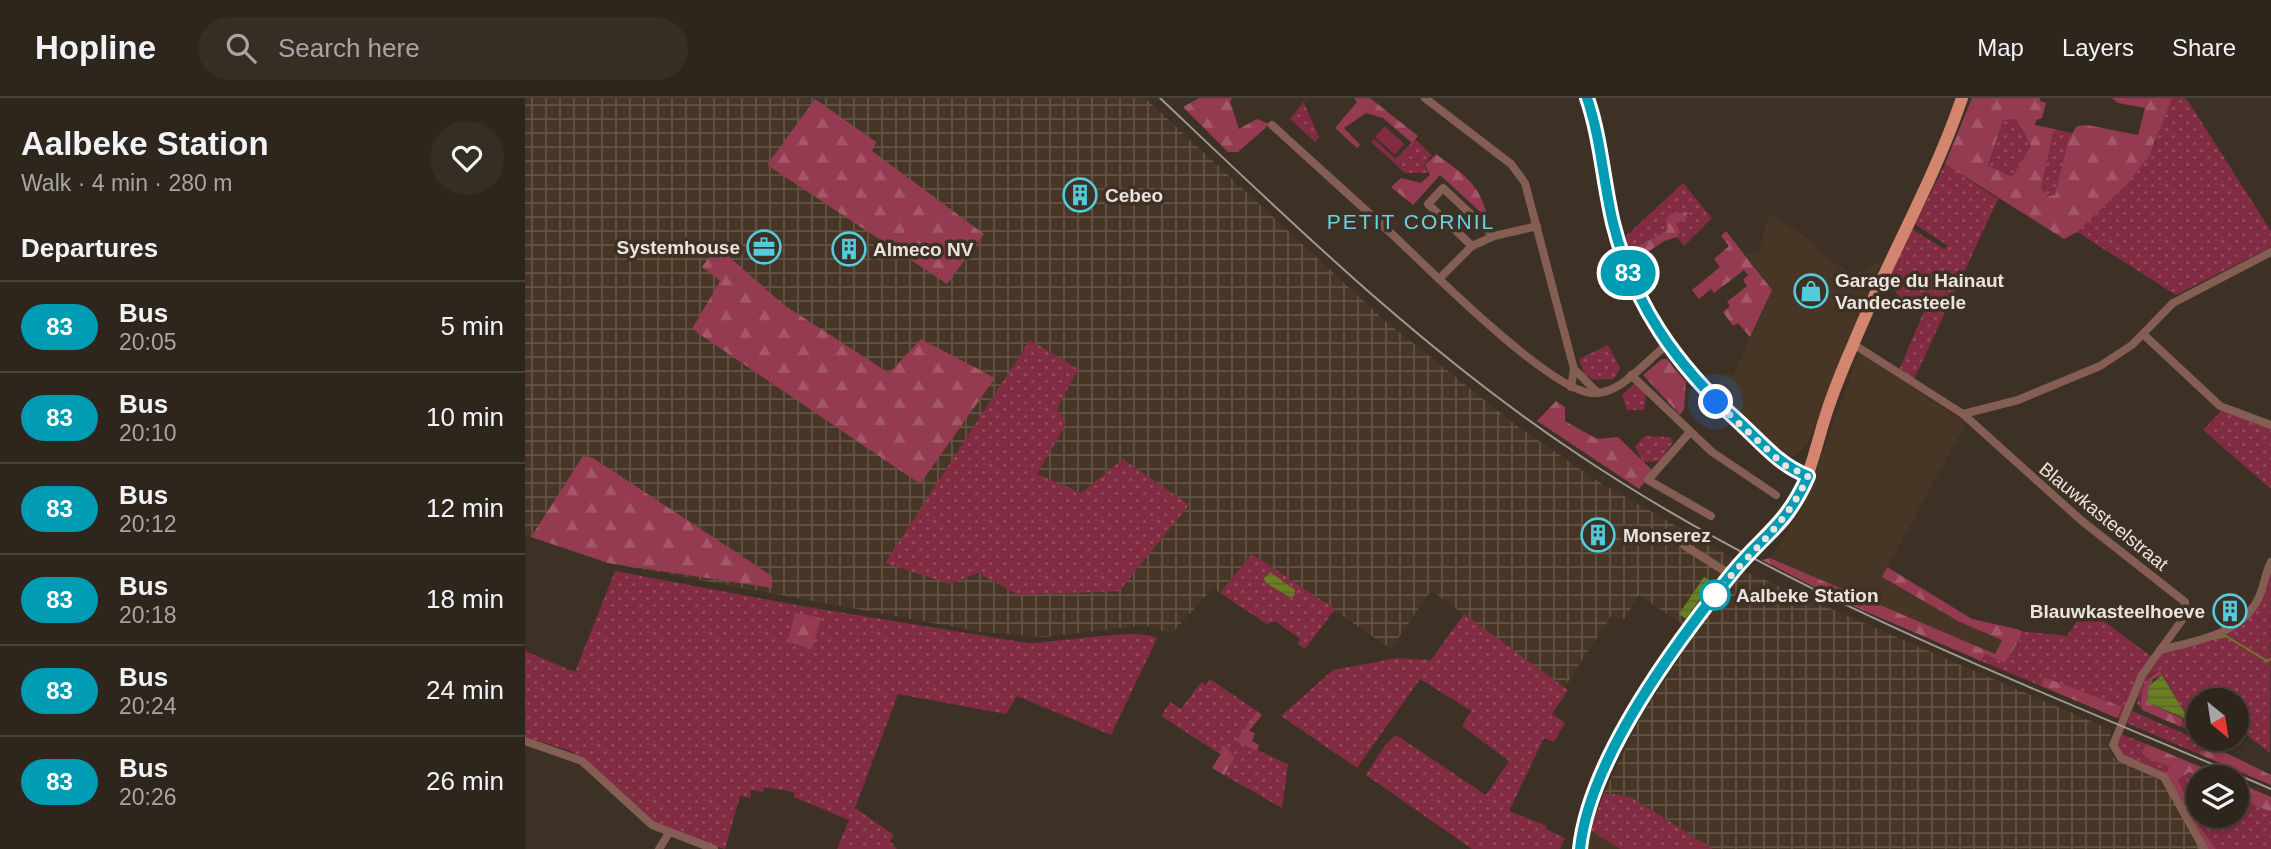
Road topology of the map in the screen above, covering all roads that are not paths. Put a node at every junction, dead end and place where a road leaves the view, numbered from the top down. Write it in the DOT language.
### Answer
graph roads {
  1 [pos="1425,98"];
  2 [pos="1587,98"];
  3 [pos="1962,98"];
  4 [pos="1272,125"];
  5 [pos="1537,226"];
  6 [pos="1494,236"];
  7 [pos="1472,246"];
  8 [pos="2271,252"];
  9 [pos="1440,279"];
  10 [pos="2143,334"];
  11 [pos="1853,344"];
  12 [pos="1667,345"];
  13 [pos="1574,369"];
  14 [pos="1631,375"];
  15 [pos="1571,387"];
  16 [pos="1598,393"];
  17 [pos="1963,414"];
  18 [pos="2271,425"];
  19 [pos="1689,432"];
  20 [pos="1809,472"];
  21 [pos="1776,495"];
  22 [pos="1711,516"];
  23 [pos="1685,545"];
  24 [pos="2271,562"];
  25 [pos="1731,575"];
  26 [pos="2160,650"];
  27 [pos="525,741"];
  28 [pos="669,833"];
  29 [pos="659,849"];
  30 [pos="714,849"];
  31 [pos="1580,849"];
  32 [pos="2204,849"];
  1 -- 5 [label="street"];
  2 -- 12 [label="main road"];
  3 -- 11 [label="main road"];
  4 -- 9 [label="street"];
  5 -- 6 [label="street"];
  5 -- 13 [label="street"];
  6 -- 7 [label="street"];
  6 -- 7 [label="street"];
  7 -- 9 [label="street"];
  8 -- 10 [label="street"];
  9 -- 15 [label="street"];
  10 -- 17 [label="street"];
  10 -- 18 [label="street"];
  11 -- 17 [label="street, Blauwkasteelstraat"];
  11 -- 20 [label="main road"];
  12 -- 14 [label="street"];
  12 -- 20 [label="main road"];
  13 -- 15 [label="street"];
  13 -- 16 [label="street"];
  14 -- 16 [label="street"];
  14 -- 19 [label="street"];
  15 -- 16 [label="street"];
  17 -- 26 [label="street, Blauwkasteelstraat"];
  19 -- 21 [label="street"];
  19 -- 22 [label="street"];
  20 -- 25 [label="main road"];
  23 -- 25 [label="street"];
  24 -- 26 [label="street"];
  25 -- 31 [label="main road"];
  26 -- 32 [label="street, Blauwkasteelstraat"];
  27 -- 28 [label="street"];
  28 -- 29 [label="street"];
  28 -- 30 [label="street"];
}
